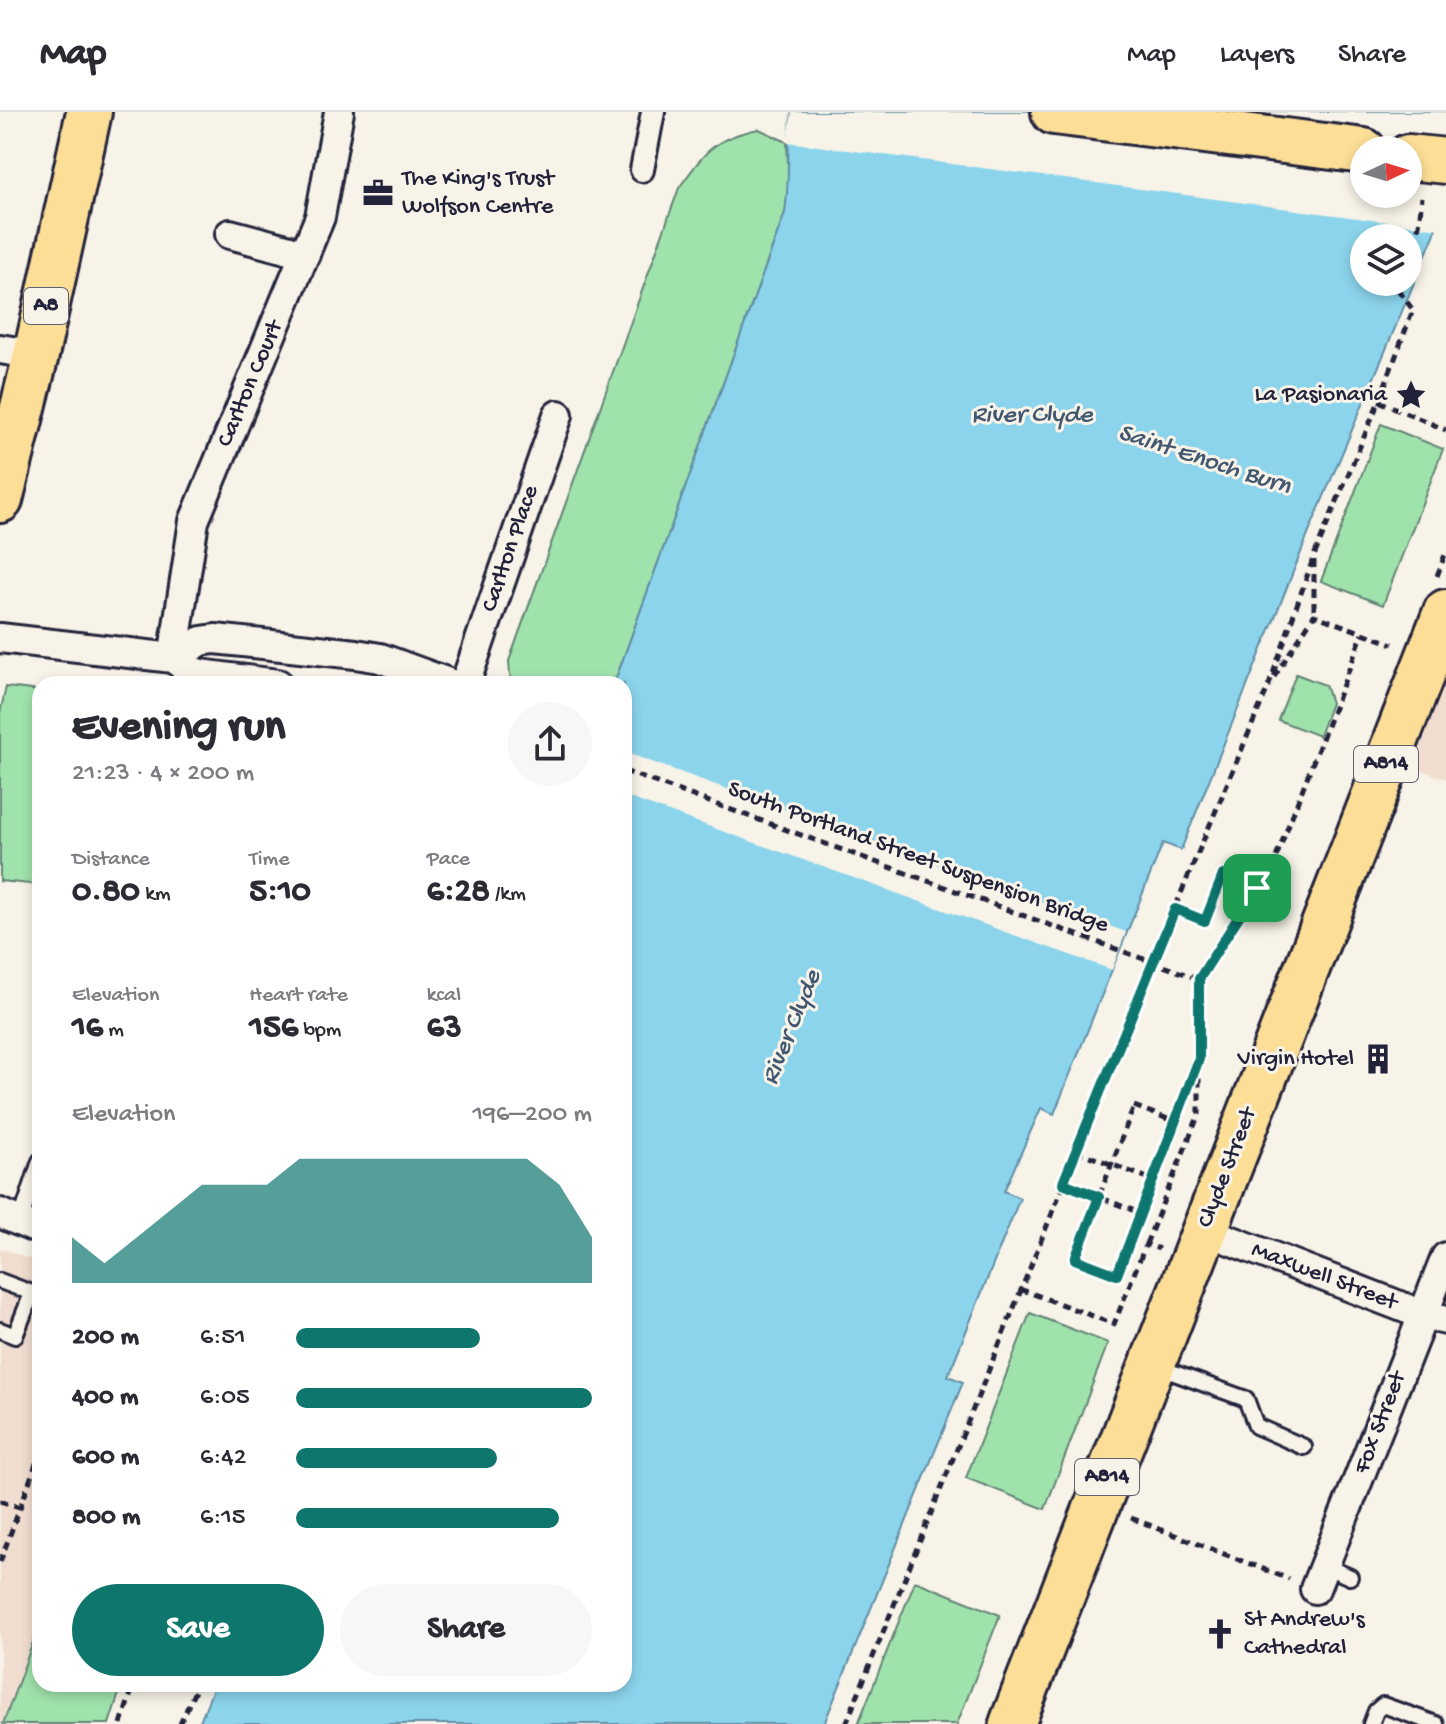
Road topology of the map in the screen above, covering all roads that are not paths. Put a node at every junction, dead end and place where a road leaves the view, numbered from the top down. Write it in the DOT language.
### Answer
graph roads {
  1 [pos="89,112"];
  2 [pos="339,112"];
  3 [pos="653,112"];
  4 [pos="1054,112"];
  5 [pos="1350,149"];
  6 [pos="1422,158"];
  7 [pos="1446,161"];
  8 [pos="642,170"];
  9 [pos="230,234"];
  10 [pos="305,254"];
  11 [pos="18,352"];
  12 [pos="558,415"];
  13 [pos="0,500"];
  14 [pos="1446,612"];
  15 [pos="0,638"];
  16 [pos="183,671"];
  17 [pos="220,676"];
  18 [pos="429,676"];
  19 [pos="468,676"];
  20 [pos="32,1185"];
  21 [pos="20,1222"];
  22 [pos="1204,1230"];
  23 [pos="1446,1257"];
  24 [pos="0,1281"];
  25 [pos="1435,1318"];
  26 [pos="0,1330"];
  27 [pos="1150,1365"];
  28 [pos="1304,1447"];
  29 [pos="1330,1577"];
  30 [pos="1012,1724"];
  31 [pos="1371,1724"];
  32 [pos="1436,1724"];
  1 -- 11 [label="main road, A8"];
  2 -- 10 [label="street, Carlton Court"];
  3 -- 8 [label="street"];
  4 -- 5 [label="main road"];
  6 -- 7 [label="main road"];
  9 -- 10 [label="street"];
  10 -- 16 [label="street, Carlton Court"];
  11 -- 13 [label="main road, A8"];
  12 -- 19 [label="street, Carlton Place"];
  14 -- 22 [label="main road, Clyde Street / A814"];
  15 -- 16 [label="street"];
  16 -- 17 [label="street"];
  16 -- 18 [label="street"];
  20 -- 21 [label="lane"];
  22 -- 25 [label="street, Maxwell Street"];
  22 -- 27 [label="main road, Clyde Street / A814"];
  23 -- 25 [label="street, Fox Street"];
  24 -- 26 [label="lane"];
  25 -- 29 [label="street, Fox Street"];
  27 -- 28 [label="lane"];
  27 -- 30 [label="main road, Clyde Street / A814"];
  31 -- 32 [label="lane"];
}
